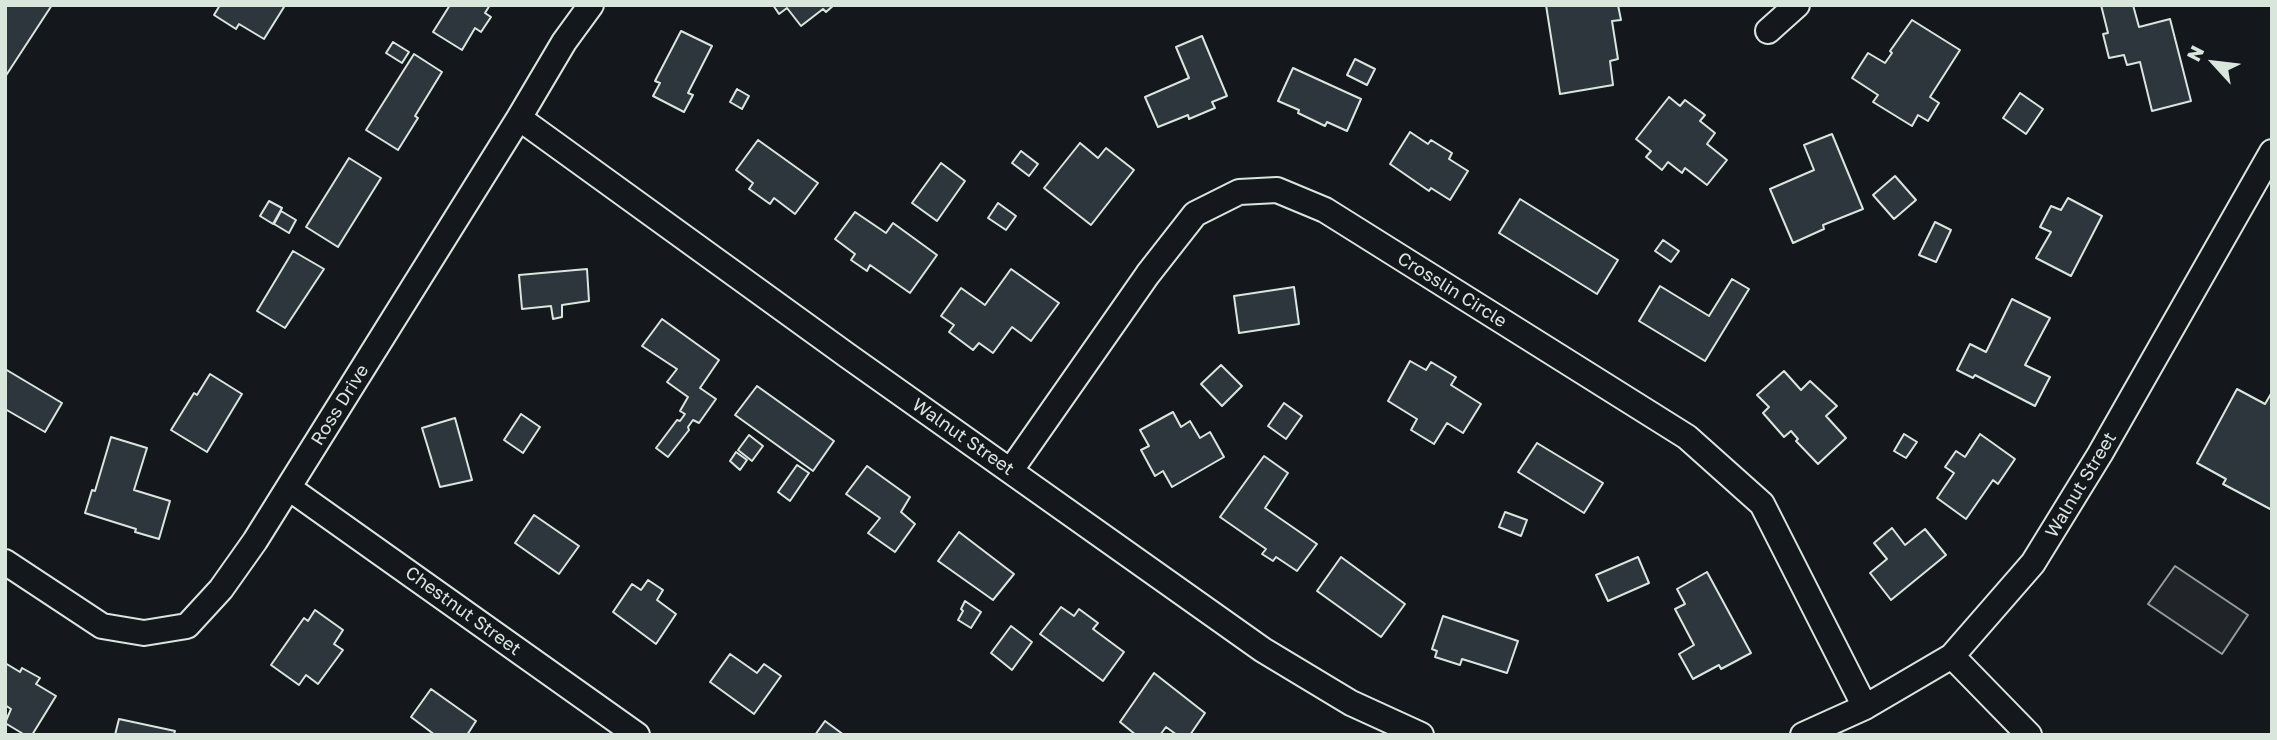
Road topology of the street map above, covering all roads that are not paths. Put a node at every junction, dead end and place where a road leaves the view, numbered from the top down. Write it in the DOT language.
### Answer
graph roads {
  1 [pos="591,5"];
  2 [pos="1797,5"];
  3 [pos="1768,31"];
  4 [pos="519,118"];
  5 [pos="2272,152"];
  6 [pos="1011,470"];
  7 [pos="289,488"];
  8 [pos="5,562"];
  9 [pos="1952,656"];
  10 [pos="1865,707"];
  11 [pos="637,735"];
  12 [pos="1421,735"];
  13 [pos="1803,735"];
  14 [pos="2029,735"];
  1 -- 4 [label="street, Ross Drive"];
  2 -- 3 [label="street"];
  4 -- 6 [label="street, Walnut Street"];
  4 -- 7 [label="street, Ross Drive"];
  5 -- 9 [label="street, Walnut Street"];
  6 -- 10 [label="street, Crosslin Circle"];
  6 -- 12 [label="street, Walnut Street"];
  7 -- 8 [label="street, Ross Drive"];
  7 -- 11 [label="street, Chestnut Street"];
  9 -- 10 [label="street, Walnut Street"];
  9 -- 14 [label="street"];
  10 -- 13 [label="street, Walnut Street"];
}
